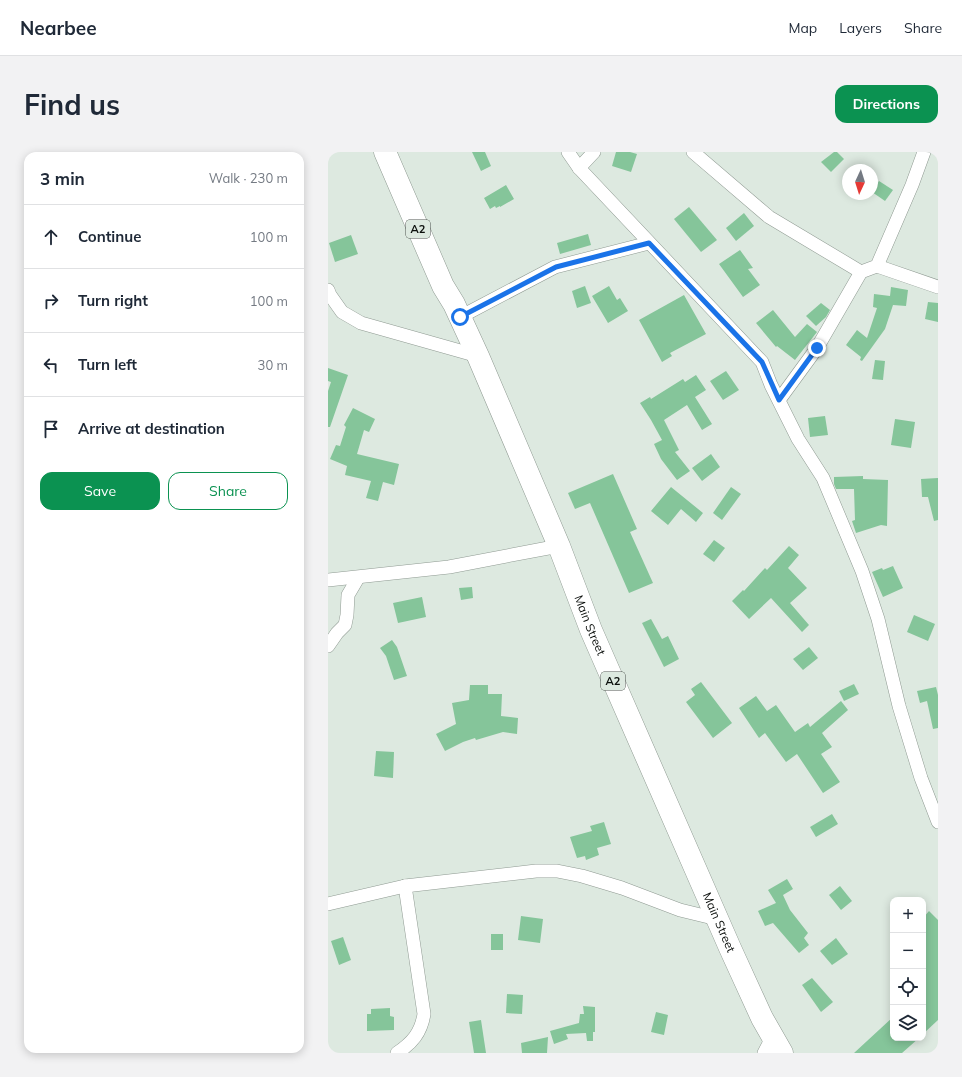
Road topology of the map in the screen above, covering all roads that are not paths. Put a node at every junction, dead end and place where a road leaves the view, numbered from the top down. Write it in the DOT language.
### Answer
graph roads {
  1 [pos="385,152"];
  2 [pos="398,152"];
  3 [pos="568,152"];
  4 [pos="594,152"];
  5 [pos="693,152"];
  6 [pos="924,152"];
  7 [pos="579,168"];
  8 [pos="649,243"];
  9 [pos="877,266"];
  10 [pos="861,272"];
  11 [pos="938,288"];
  12 [pos="328,290"];
  13 [pos="457,310"];
  14 [pos="478,356"];
  15 [pos="779,400"];
  16 [pos="559,546"];
  17 [pos="358,578"];
  18 [pos="328,580"];
  19 [pos="328,646"];
  20 [pos="938,822"];
  21 [pos="405,886"];
  22 [pos="328,904"];
  23 [pos="717,919"];
  24 [pos="773,1047"];
  25 [pos="397,1053"];
  1 -- 13 [label="highway, Main Street / A2"];
  2 -- 13 [label="highway, Main Street / A2"];
  3 -- 7 [label="street"];
  4 -- 7 [label="street"];
  5 -- 10 [label="street"];
  6 -- 9 [label="street"];
  7 -- 8 [label="street"];
  8 -- 13 [label="street"];
  8 -- 15 [label="street"];
  9 -- 10 [label="street"];
  9 -- 11 [label="street"];
  10 -- 15 [label="street"];
  12 -- 14 [label="street"];
  13 -- 14 [label="highway, Main Street / A2"];
  14 -- 16 [label="highway, Main Street / A2"];
  15 -- 20 [label="street"];
  16 -- 17 [label="street"];
  16 -- 23 [label="highway, Main Street / A2"];
  17 -- 18 [label="street"];
  17 -- 19 [label="street"];
  21 -- 22 [label="street"];
  21 -- 23 [label="street"];
  21 -- 25 [label="street"];
  23 -- 24 [label="highway, Main Street / A2"];
}
